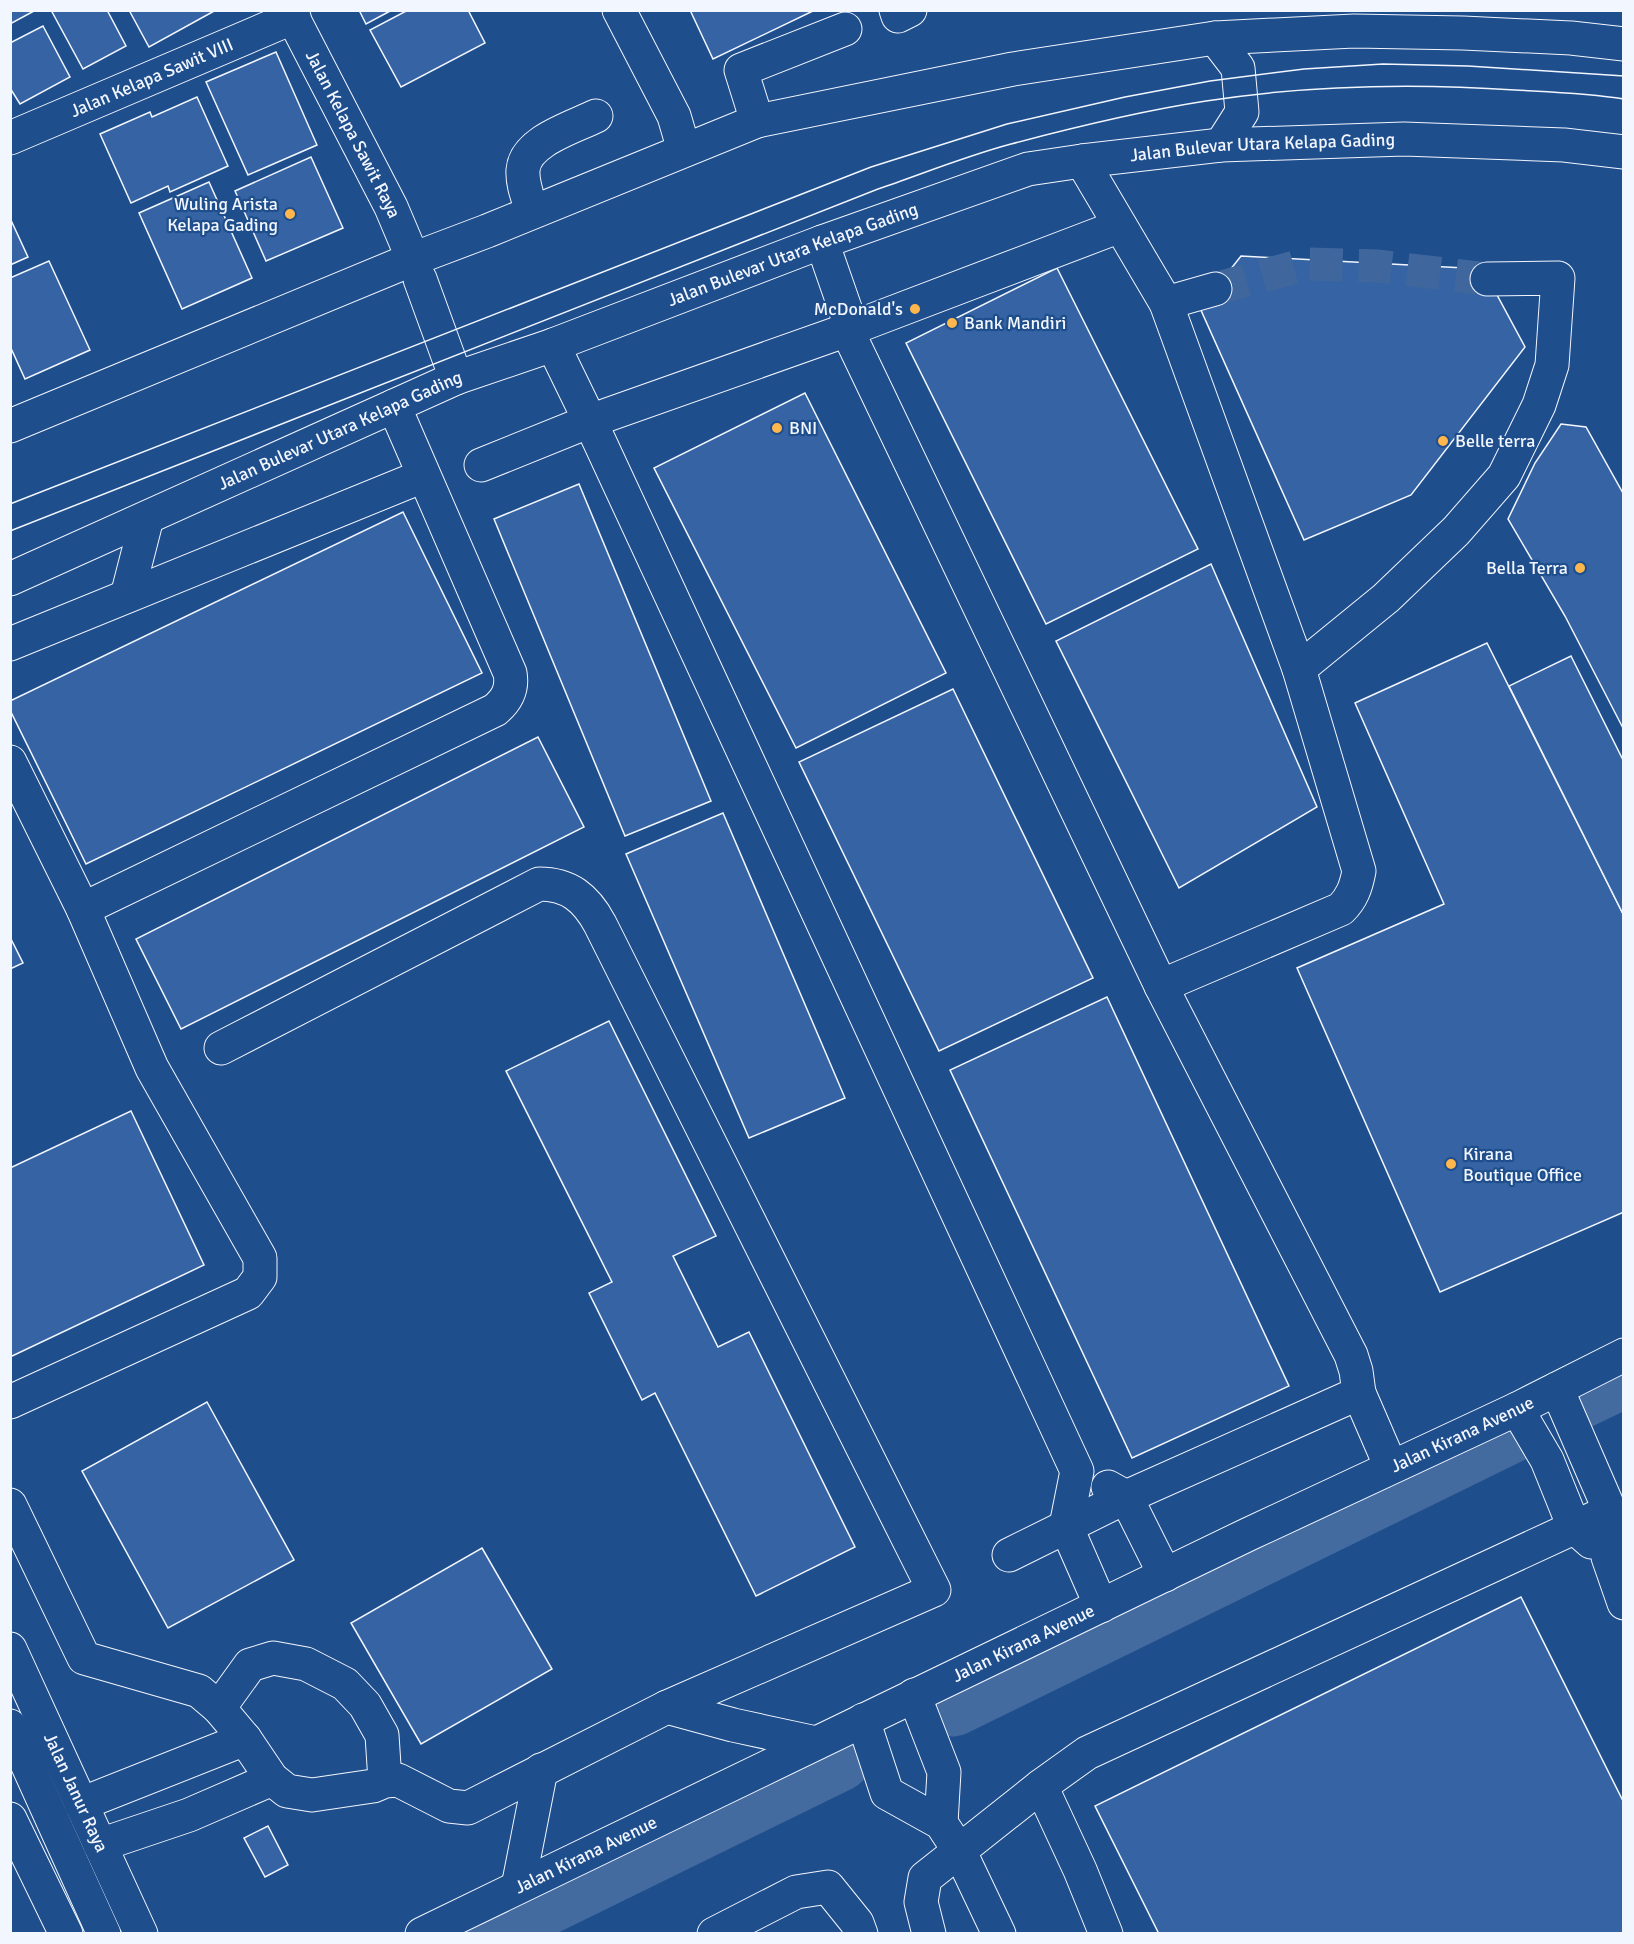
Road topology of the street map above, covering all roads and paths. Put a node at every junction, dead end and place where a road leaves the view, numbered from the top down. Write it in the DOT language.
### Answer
graph roads {
  1 [pos="619,10"];
  2 [pos="292,14"];
  3 [pos="845,29"];
  4 [pos="1215,38"];
  5 [pos="1623,44"];
  6 [pos="596,116"];
  7 [pos="757,121"];
  8 [pos="10,138"];
  9 [pos="1221,145"];
  10 [pos="684,150"];
  11 [pos="1623,152"];
  12 [pos="1082,161"];
  13 [pos="532,211"];
  14 [pos="1120,226"];
  15 [pos="814,245"];
  16 [pos="417,269"];
  17 [pos="1487,279"];
  18 [pos="1215,289"];
  19 [pos="1166,303"];
  20 [pos="847,330"];
  21 [pos="553,345"];
  22 [pos="456,378"];
  23 [pos="394,406"];
  24 [pos="590,421"];
  25 [pos="10,426"];
  26 [pos="481,465"];
  27 [pos="423,476"];
  28 [pos="147,518"];
  29 [pos="10,579"];
  30 [pos="127,596"];
  31 [pos="10,644"];
  32 [pos="1299,669"];
  33 [pos="10,762"];
  34 [pos="83,909"];
  35 [pos="1161,986"];
  36 [pos="221,1048"];
  37 [pos="1623,1354"];
  38 [pos="1557,1389"];
  39 [pos="1359,1394"];
  40 [pos="10,1402"];
  41 [pos="1517,1409"];
  42 [pos="1391,1467"];
  43 [pos="1077,1471"];
  44 [pos="1126,1497"];
  45 [pos="10,1504"];
  46 [pos="1610,1511"];
  47 [pos="1066,1526"];
  48 [pos="1574,1527"];
  49 [pos="1009,1555"];
  50 [pos="1608,1557"];
  51 [pos="1166,1575"];
  52 [pos="1623,1603"];
  53 [pos="1101,1606"];
  54 [pos="10,1649"];
  55 [pos="914,1695"];
  56 [pos="667,1707"];
  57 [pos="219,1708"];
  58 [pos="863,1720"];
  59 [pos="23,1737"];
  60 [pos="245,1739"];
  61 [pos="816,1743"];
  62 [pos="541,1770"];
  63 [pos="272,1779"];
  64 [pos="385,1781"];
  65 [pos="1041,1786"];
  66 [pos="81,1804"];
  67 [pos="10,1819"];
  68 [pos="941,1822"];
  69 [pos="100,1845"];
  70 [pos="960,1852"];
  71 [pos="518,1887"];
  72 [pos="66,1934"];
  73 [pos="104,1934"];
  74 [pos="141,1934"];
  75 [pos="422,1934"];
  76 [pos="714,1934"];
  77 [pos="861,1934"];
  78 [pos="929,1934"];
  79 [pos="999,1934"];
  80 [pos="1106,1934"];
  1 -- 10 [label="main road"];
  2 -- 8 [label="main road, Jalan Kelapa Sawit VIII"];
  2 -- 16 [label="main road, Jalan Kelapa Sawit Raya"];
  3 -- 7 [label="main road"];
  4 -- 5 [label="main road"];
  4 -- 7 [label="main road"];
  4 -- 9 [label="main road"];
  6 -- 13 [label="main road"];
  7 -- 10 [label="main road"];
  9 -- 11 [label="main road, Jalan Bulevar Utara Kelapa Gading"];
  9 -- 12 [label="main road, Jalan Bulevar Utara Kelapa Gading"];
  10 -- 13 [label="main road"];
  12 -- 14 [label="main road"];
  12 -- 15 [label="main road, Jalan Bulevar Utara Kelapa Gading"];
  13 -- 16 [label="main road"];
  14 -- 19 [label="main road"];
  14 -- 20 [label="main road"];
  15 -- 20 [label="main road"];
  15 -- 21 [label="main road, Jalan Bulevar Utara Kelapa Gading"];
  16 -- 22 [label="main road, Jalan Kelapa Sawit Raya"];
  16 -- 25 [label="main road"];
  17 -- 32 [label="main road"];
  18 -- 19 [label="main road"];
  19 -- 32 [label="main road"];
  20 -- 24 [label="main road"];
  20 -- 35 [label="main road"];
  21 -- 22 [label="main road, Jalan Bulevar Utara Kelapa Gading"];
  21 -- 24 [label="main road"];
  22 -- 23 [label="main road, Jalan Bulevar Utara Kelapa Gading"];
  23 -- 27 [label="main road"];
  23 -- 28 [label="main road, Jalan Bulevar Utara Kelapa Gading"];
  24 -- 26 [label="main road"];
  24 -- 43 [label="main road"];
  27 -- 30 [label="main road"];
  27 -- 34 [label="main road"];
  28 -- 29 [label="main road, Jalan Bulevar Utara Kelapa Gading"];
  28 -- 30 [label="main road"];
  30 -- 31 [label="main road"];
  32 -- 35 [label="main road"];
  33 -- 34 [label="main road"];
  34 -- 40 [label="main road"];
  35 -- 39 [label="main road"];
  36 -- 56 [label="main road"];
  37 -- 38 [label="main road, Jalan Kirana Avenue"];
  38 -- 41 [label="main road, Jalan Kirana Avenue"];
  38 -- 46 [label="main road"];
  39 -- 42 [label="main road"];
  39 -- 44 [label="main road"];
  41 -- 42 [label="main road, Jalan Kirana Avenue"];
  41 -- 48 [label="main road"];
  42 -- 51 [label="main road, Jalan Kirana Avenue"];
  43 -- 44 [label="main road"];
  43 -- 47 [label="main road"];
  44 -- 47 [label="main road"];
  44 -- 51 [label="main road"];
  45 -- 57 [label="main road"];
  46 -- 48 [label="main road"];
  46 -- 50 [label="main road"];
  47 -- 49 [label="main road"];
  47 -- 53 [label="main road"];
  48 -- 50 [label="main road"];
  48 -- 65 [label="main road"];
  50 -- 52 [label="main road"];
  51 -- 53 [label="main road, Jalan Kirana Avenue"];
  53 -- 55 [label="main road, Jalan Kirana Avenue"];
  54 -- 59 [label="main road, Jalan Janur Raya"];
  55 -- 58 [label="main road, Jalan Kirana Avenue"];
  55 -- 68 [label="main road"];
  56 -- 61 [label="main road"];
  56 -- 62 [label="main road"];
  57 -- 60 [label="main road"];
  57 -- 64 [label="main road"];
  58 -- 61 [label="main road, Jalan Kirana Avenue"];
  58 -- 68 [label="main road"];
  59 -- 66 [label="main road, Jalan Janur Raya"];
  59 -- 73 [label="main road, Jalan Janur Raya"];
  60 -- 63 [label="main road"];
  60 -- 66 [label="main road"];
  61 -- 71 [label="main road, Jalan Kirana Avenue"];
  62 -- 64 [label="main road"];
  62 -- 71 [label="main road"];
  63 -- 64 [label="main road"];
  63 -- 69 [label="main road"];
  65 -- 70 [label="main road"];
  65 -- 80 [label="main road"];
  66 -- 69 [label="main road, Jalan Janur Raya"];
  67 -- 72 [label="main road"];
  68 -- 70 [label="main road"];
  69 -- 74 [label="main road, Jalan Janur Raya"];
  70 -- 78 [label="main road"];
  70 -- 79 [label="main road"];
  71 -- 75 [label="main road, Jalan Kirana Avenue"];
  76 -- 77 [label="main road"];
}
